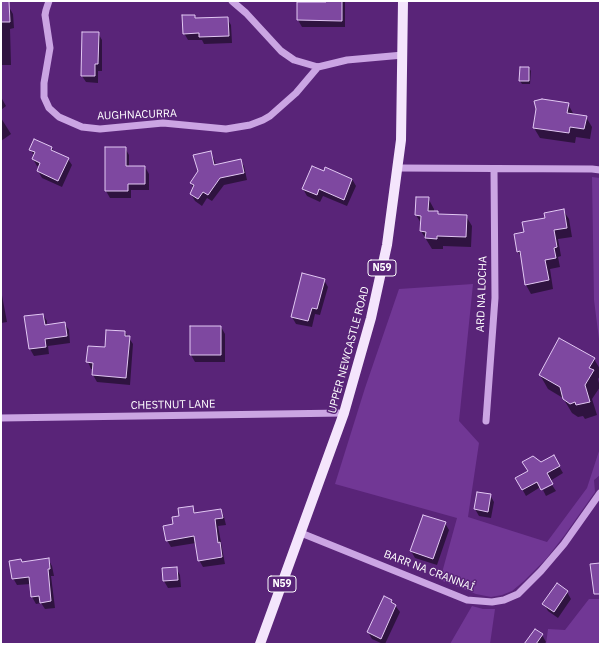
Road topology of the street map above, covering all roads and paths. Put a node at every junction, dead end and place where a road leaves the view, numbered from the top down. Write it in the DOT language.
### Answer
graph roads {
  1 [pos="49,1"];
  2 [pos="232,1"];
  3 [pos="403,1"];
  4 [pos="402,55"];
  5 [pos="318,67"];
  6 [pos="398,168"];
  7 [pos="494,168"];
  8 [pos="600,170"];
  9 [pos="344,413"];
  10 [pos="1,418"];
  11 [pos="486,421"];
  12 [pos="600,493"];
  13 [pos="301,533"];
  14 [pos="260,644"];
  1 -- 5 [label="street, AUGHNACURRA"];
  2 -- 5 [label="street"];
  3 -- 4 [label="main road, UPPER NEWCASTLE ROAD / N59"];
  4 -- 5 [label="street"];
  4 -- 6 [label="main road, UPPER NEWCASTLE ROAD / N59"];
  6 -- 7 [label="street"];
  6 -- 9 [label="main road, UPPER NEWCASTLE ROAD / N59"];
  7 -- 8 [label="street"];
  7 -- 11 [label="street, ARD NA LOCHA"];
  9 -- 10 [label="street, CHESTNUT LANE"];
  9 -- 13 [label="main road, UPPER NEWCASTLE ROAD / N59"];
  12 -- 13 [label="street, BARR NA CRANNAÍ"];
  13 -- 14 [label="main road, UPPER NEWCASTLE ROAD / N59"];
}
